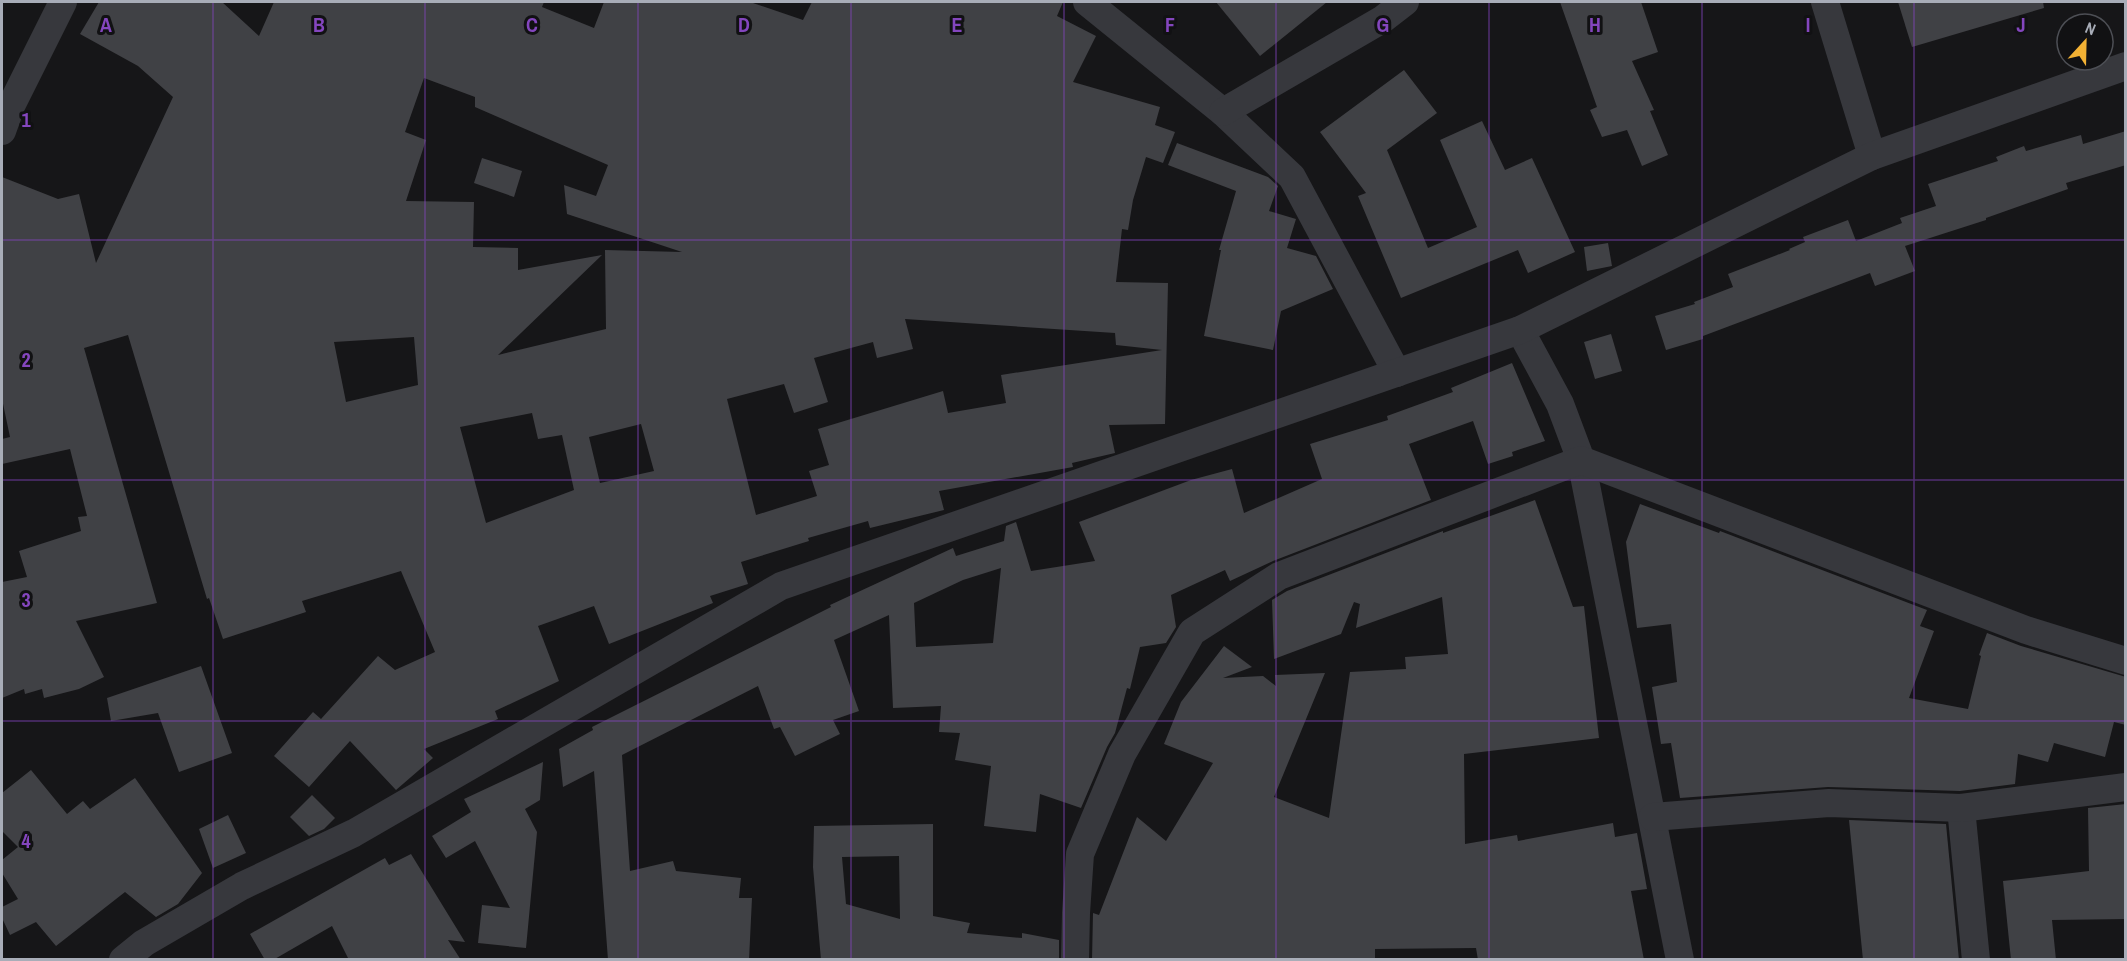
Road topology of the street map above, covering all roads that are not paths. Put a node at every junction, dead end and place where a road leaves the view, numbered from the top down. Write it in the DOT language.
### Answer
graph roads {
  1 [pos="63,2"];
  2 [pos="1087,2"];
  3 [pos="1405,2"];
  4 [pos="1825,2"];
  5 [pos="2126,66"];
  6 [pos="1223,112"];
  7 [pos="2,131"];
  8 [pos="1872,156"];
  9 [pos="1520,330"];
  10 [pos="1397,373"];
  11 [pos="1581,460"];
  12 [pos="2126,661"];
  13 [pos="2126,787"];
  14 [pos="1961,808"];
  15 [pos="1653,817"];
  16 [pos="123,960"];
  17 [pos="1075,960"];
  18 [pos="1680,960"];
  19 [pos="1976,960"];
  1 -- 7 [label="street"];
  2 -- 6 [label="street"];
  3 -- 6 [label="street"];
  4 -- 8 [label="street"];
  5 -- 8 [label="street"];
  6 -- 10 [label="street"];
  8 -- 9 [label="street"];
  9 -- 10 [label="street"];
  9 -- 11 [label="street"];
  10 -- 16 [label="street"];
  11 -- 12 [label="street"];
  11 -- 15 [label="street"];
  11 -- 17 [label="street"];
  13 -- 14 [label="street"];
  14 -- 15 [label="street"];
  14 -- 19 [label="street"];
  15 -- 18 [label="street"];
}
